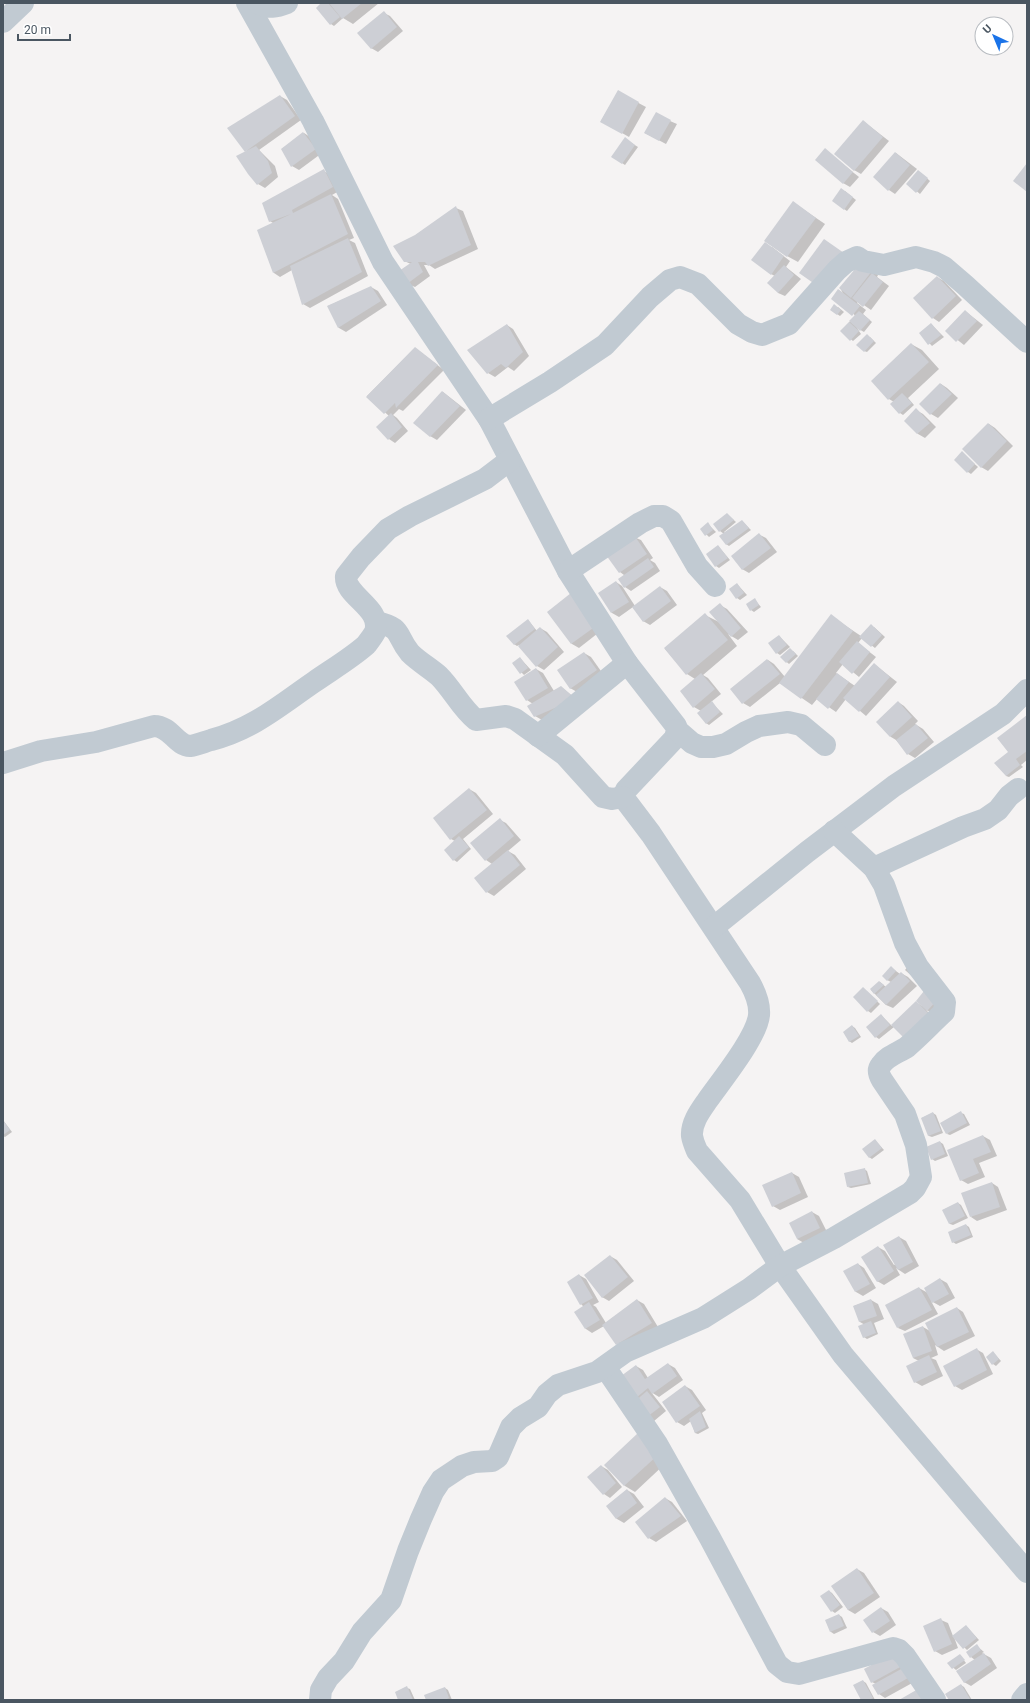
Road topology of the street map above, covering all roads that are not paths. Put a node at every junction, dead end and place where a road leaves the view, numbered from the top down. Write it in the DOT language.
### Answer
graph roads {
  1 [pos="23,3"];
  2 [pos="247,3"];
  3 [pos="258,3"];
  4 [pos="287,3"];
  5 [pos="3,22"];
  6 [pos="1027,342"];
  7 [pos="489,419"];
  8 [pos="510,460"];
  9 [pos="568,571"];
  10 [pos="715,586"];
  11 [pos="376,622"];
  12 [pos="627,663"];
  13 [pos="1027,690"];
  14 [pos="678,730"];
  15 [pos="538,736"];
  16 [pos="825,746"];
  17 [pos="3,763"];
  18 [pos="1018,789"];
  19 [pos="623,797"];
  20 [pos="834,831"];
  21 [pos="874,868"];
  22 [pos="714,927"];
  23 [pos="780,1266"];
  24 [pos="606,1367"];
  25 [pos="1027,1572"];
  26 [pos="1027,1694"];
  27 [pos="320,1700"];
  28 [pos="935,1700"];
  29 [pos="1022,1700"];
  1 -- 5 [label="street"];
  2 -- 7 [label="street"];
  3 -- 4 [label="street"];
  6 -- 7 [label="street"];
  7 -- 8 [label="street"];
  8 -- 9 [label="street"];
  8 -- 11 [label="street"];
  9 -- 10 [label="street"];
  9 -- 12 [label="street"];
  11 -- 15 [label="street"];
  11 -- 17 [label="street"];
  12 -- 14 [label="street"];
  12 -- 15 [label="street"];
  13 -- 20 [label="street"];
  14 -- 16 [label="street"];
  14 -- 19 [label="street"];
  15 -- 19 [label="street"];
  18 -- 21 [label="street"];
  19 -- 22 [label="street"];
  20 -- 21 [label="street"];
  20 -- 22 [label="street"];
  21 -- 23 [label="street"];
  22 -- 23 [label="street"];
  23 -- 24 [label="street"];
  23 -- 25 [label="street"];
  24 -- 27 [label="street"];
  24 -- 28 [label="street"];
  26 -- 29 [label="street"];
}
